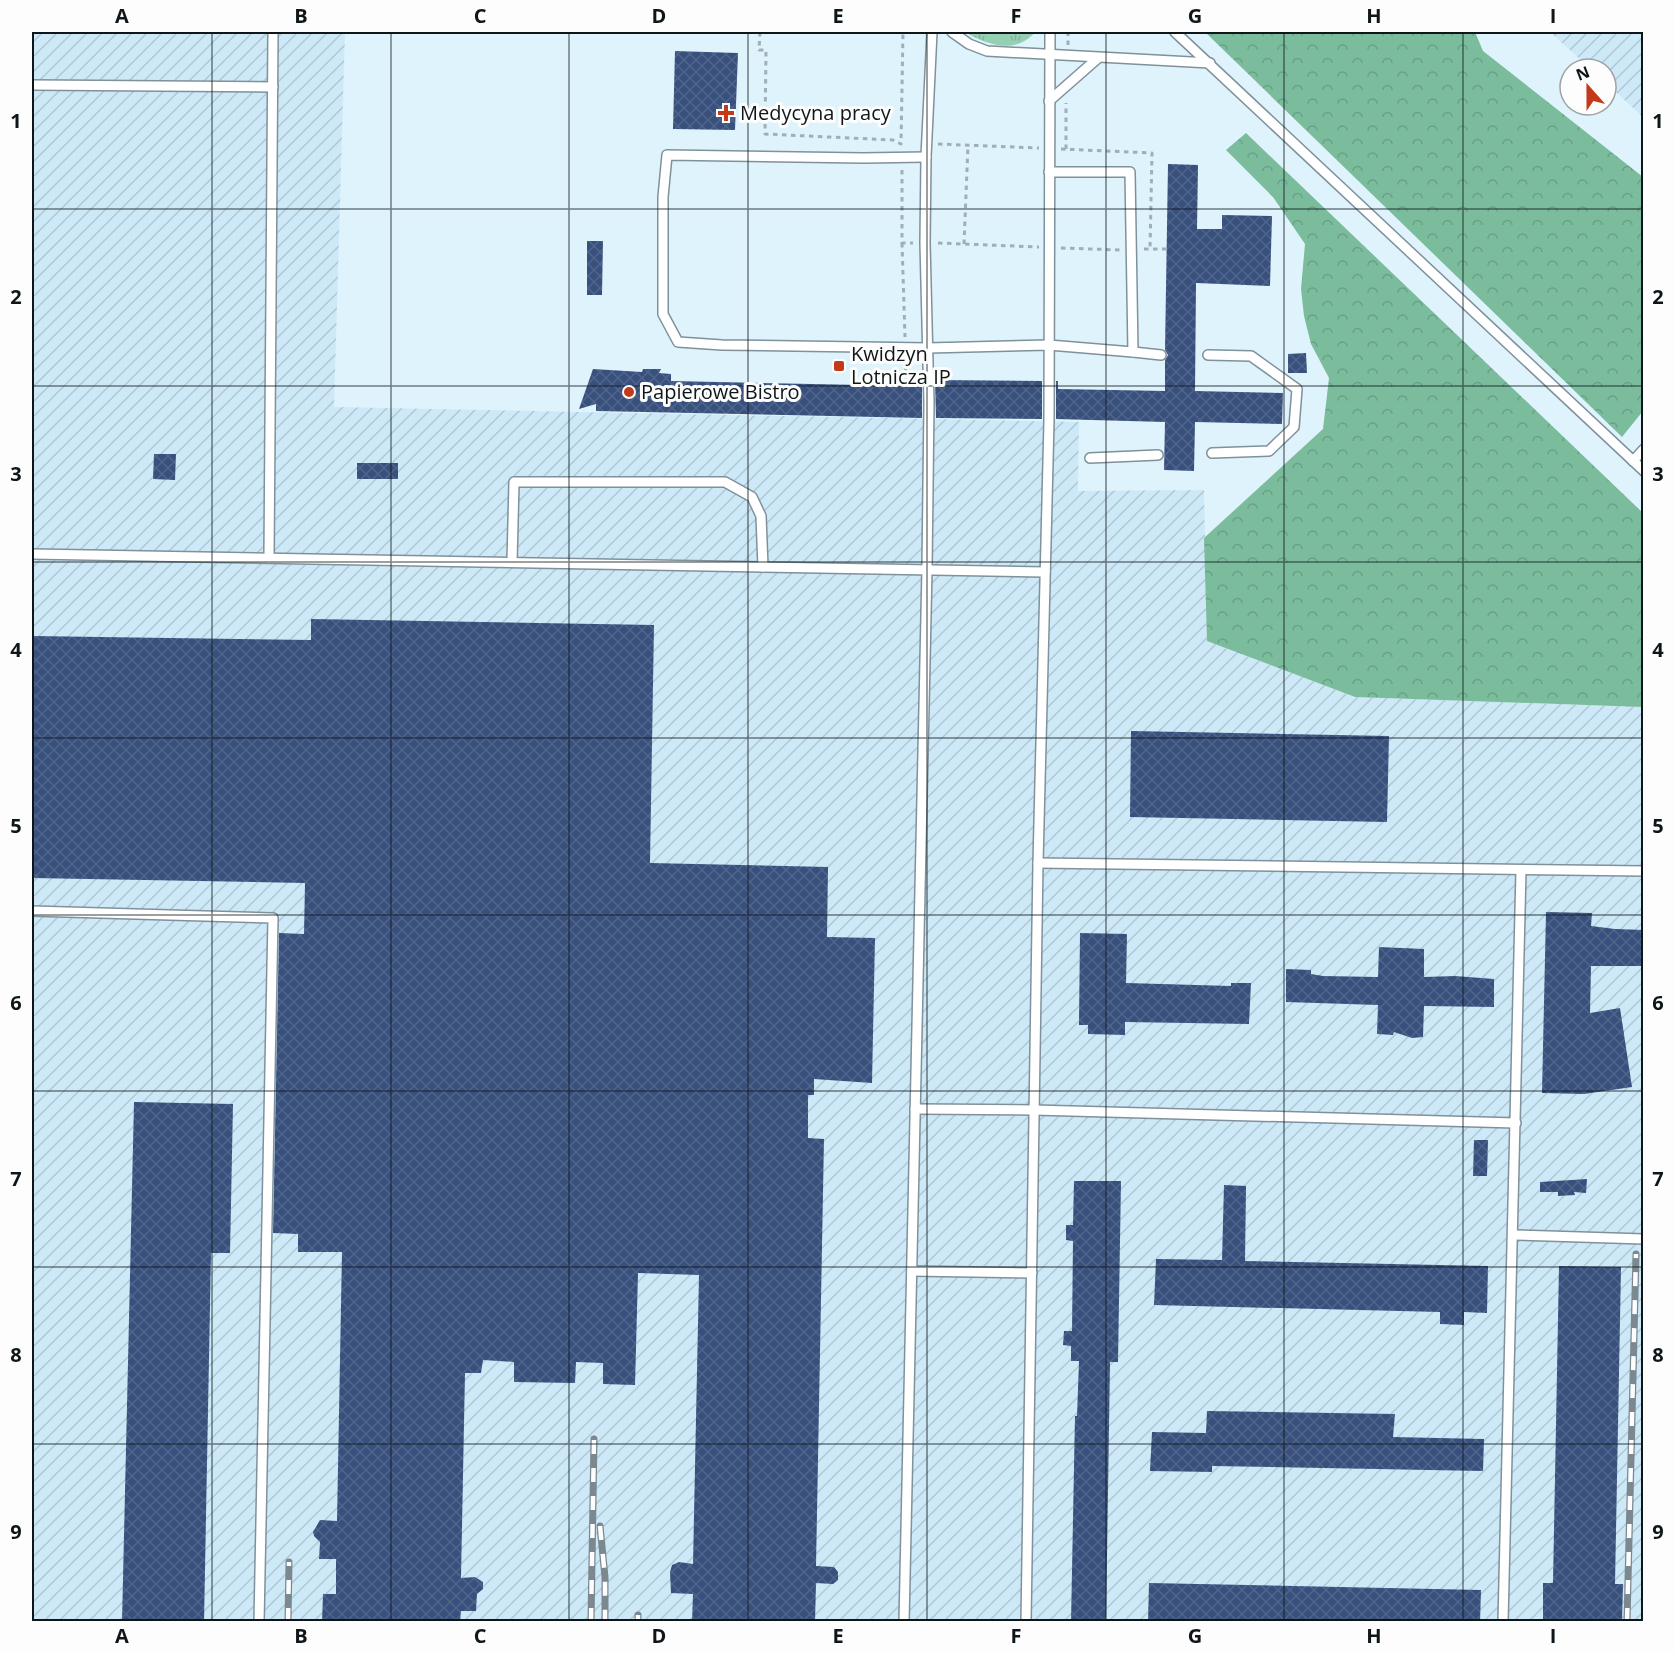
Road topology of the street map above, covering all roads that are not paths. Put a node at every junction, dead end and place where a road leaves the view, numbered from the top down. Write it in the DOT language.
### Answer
graph roads {
  1 [pos="273,32"];
  2 [pos="932,32"];
  3 [pos="951,32"];
  4 [pos="1050,32"];
  5 [pos="1175,32"];
  6 [pos="1049,56"];
  7 [pos="1098,58"];
  8 [pos="1210,63"];
  9 [pos="32,85"];
  10 [pos="273,87"];
  11 [pos="1049,101"];
  12 [pos="926,157"];
  13 [pos="1049,172"];
  14 [pos="1049,345"];
  15 [pos="928,348"];
  16 [pos="1133,352"];
  17 [pos="1161,355"];
  18 [pos="1208,355"];
  19 [pos="1644,449"];
  20 [pos="1212,453"];
  21 [pos="1158,455"];
  22 [pos="1090,458"];
  23 [pos="1633,461"];
  24 [pos="1644,471"];
  25 [pos="32,554"];
  26 [pos="269,558"];
  27 [pos="512,562"];
  28 [pos="763,567"];
  29 [pos="927,569"];
  30 [pos="1045,572"];
  31 [pos="1038,863"];
  32 [pos="1521,870"];
  33 [pos="1644,871"];
  34 [pos="32,911"];
  35 [pos="915,1109"];
  36 [pos="1034,1110"];
  37 [pos="1516,1123"];
  38 [pos="1514,1234"];
  39 [pos="1644,1239"];
  40 [pos="912,1271"];
  41 [pos="1032,1273"];
  42 [pos="258,1622"];
  43 [pos="904,1622"];
  44 [pos="1026,1622"];
  45 [pos="1503,1622"];
  1 -- 10 [label="lane"];
  2 -- 12 [label="lane"];
  3 -- 6 [label="lane"];
  4 -- 6 [label="lane"];
  5 -- 8 [label="lane"];
  6 -- 7 [label="lane"];
  6 -- 11 [label="lane"];
  7 -- 8 [label="lane"];
  7 -- 11 [label="lane"];
  8 -- 23 [label="lane"];
  9 -- 10 [label="lane"];
  10 -- 26 [label="lane"];
  11 -- 13 [label="lane"];
  12 -- 15 [label="lane"];
  12 -- 15 [label="lane"];
  13 -- 14 [label="lane"];
  13 -- 16 [label="lane"];
  14 -- 15 [label="lane"];
  14 -- 16 [label="lane"];
  14 -- 30 [label="lane"];
  15 -- 29 [label="lane"];
  16 -- 17 [label="lane"];
  18 -- 20 [label="lane"];
  19 -- 23 [label="lane"];
  21 -- 22 [label="lane"];
  23 -- 24 [label="lane"];
  25 -- 26 [label="lane"];
  26 -- 27 [label="lane"];
  27 -- 28 [label="lane"];
  27 -- 28 [label="lane"];
  28 -- 29 [label="lane"];
  29 -- 30 [label="lane"];
  29 -- 35 [label="lane"];
  30 -- 31 [label="lane"];
  31 -- 32 [label="lane"];
  31 -- 36 [label="lane"];
  32 -- 33 [label="lane"];
  32 -- 37 [label="lane"];
  34 -- 42 [label="lane"];
  35 -- 36 [label="lane"];
  35 -- 40 [label="lane"];
  36 -- 37 [label="lane"];
  36 -- 41 [label="lane"];
  37 -- 38 [label="lane"];
  38 -- 39 [label="lane"];
  38 -- 45 [label="lane"];
  40 -- 41 [label="lane"];
  40 -- 43 [label="lane"];
  41 -- 44 [label="lane"];
}
